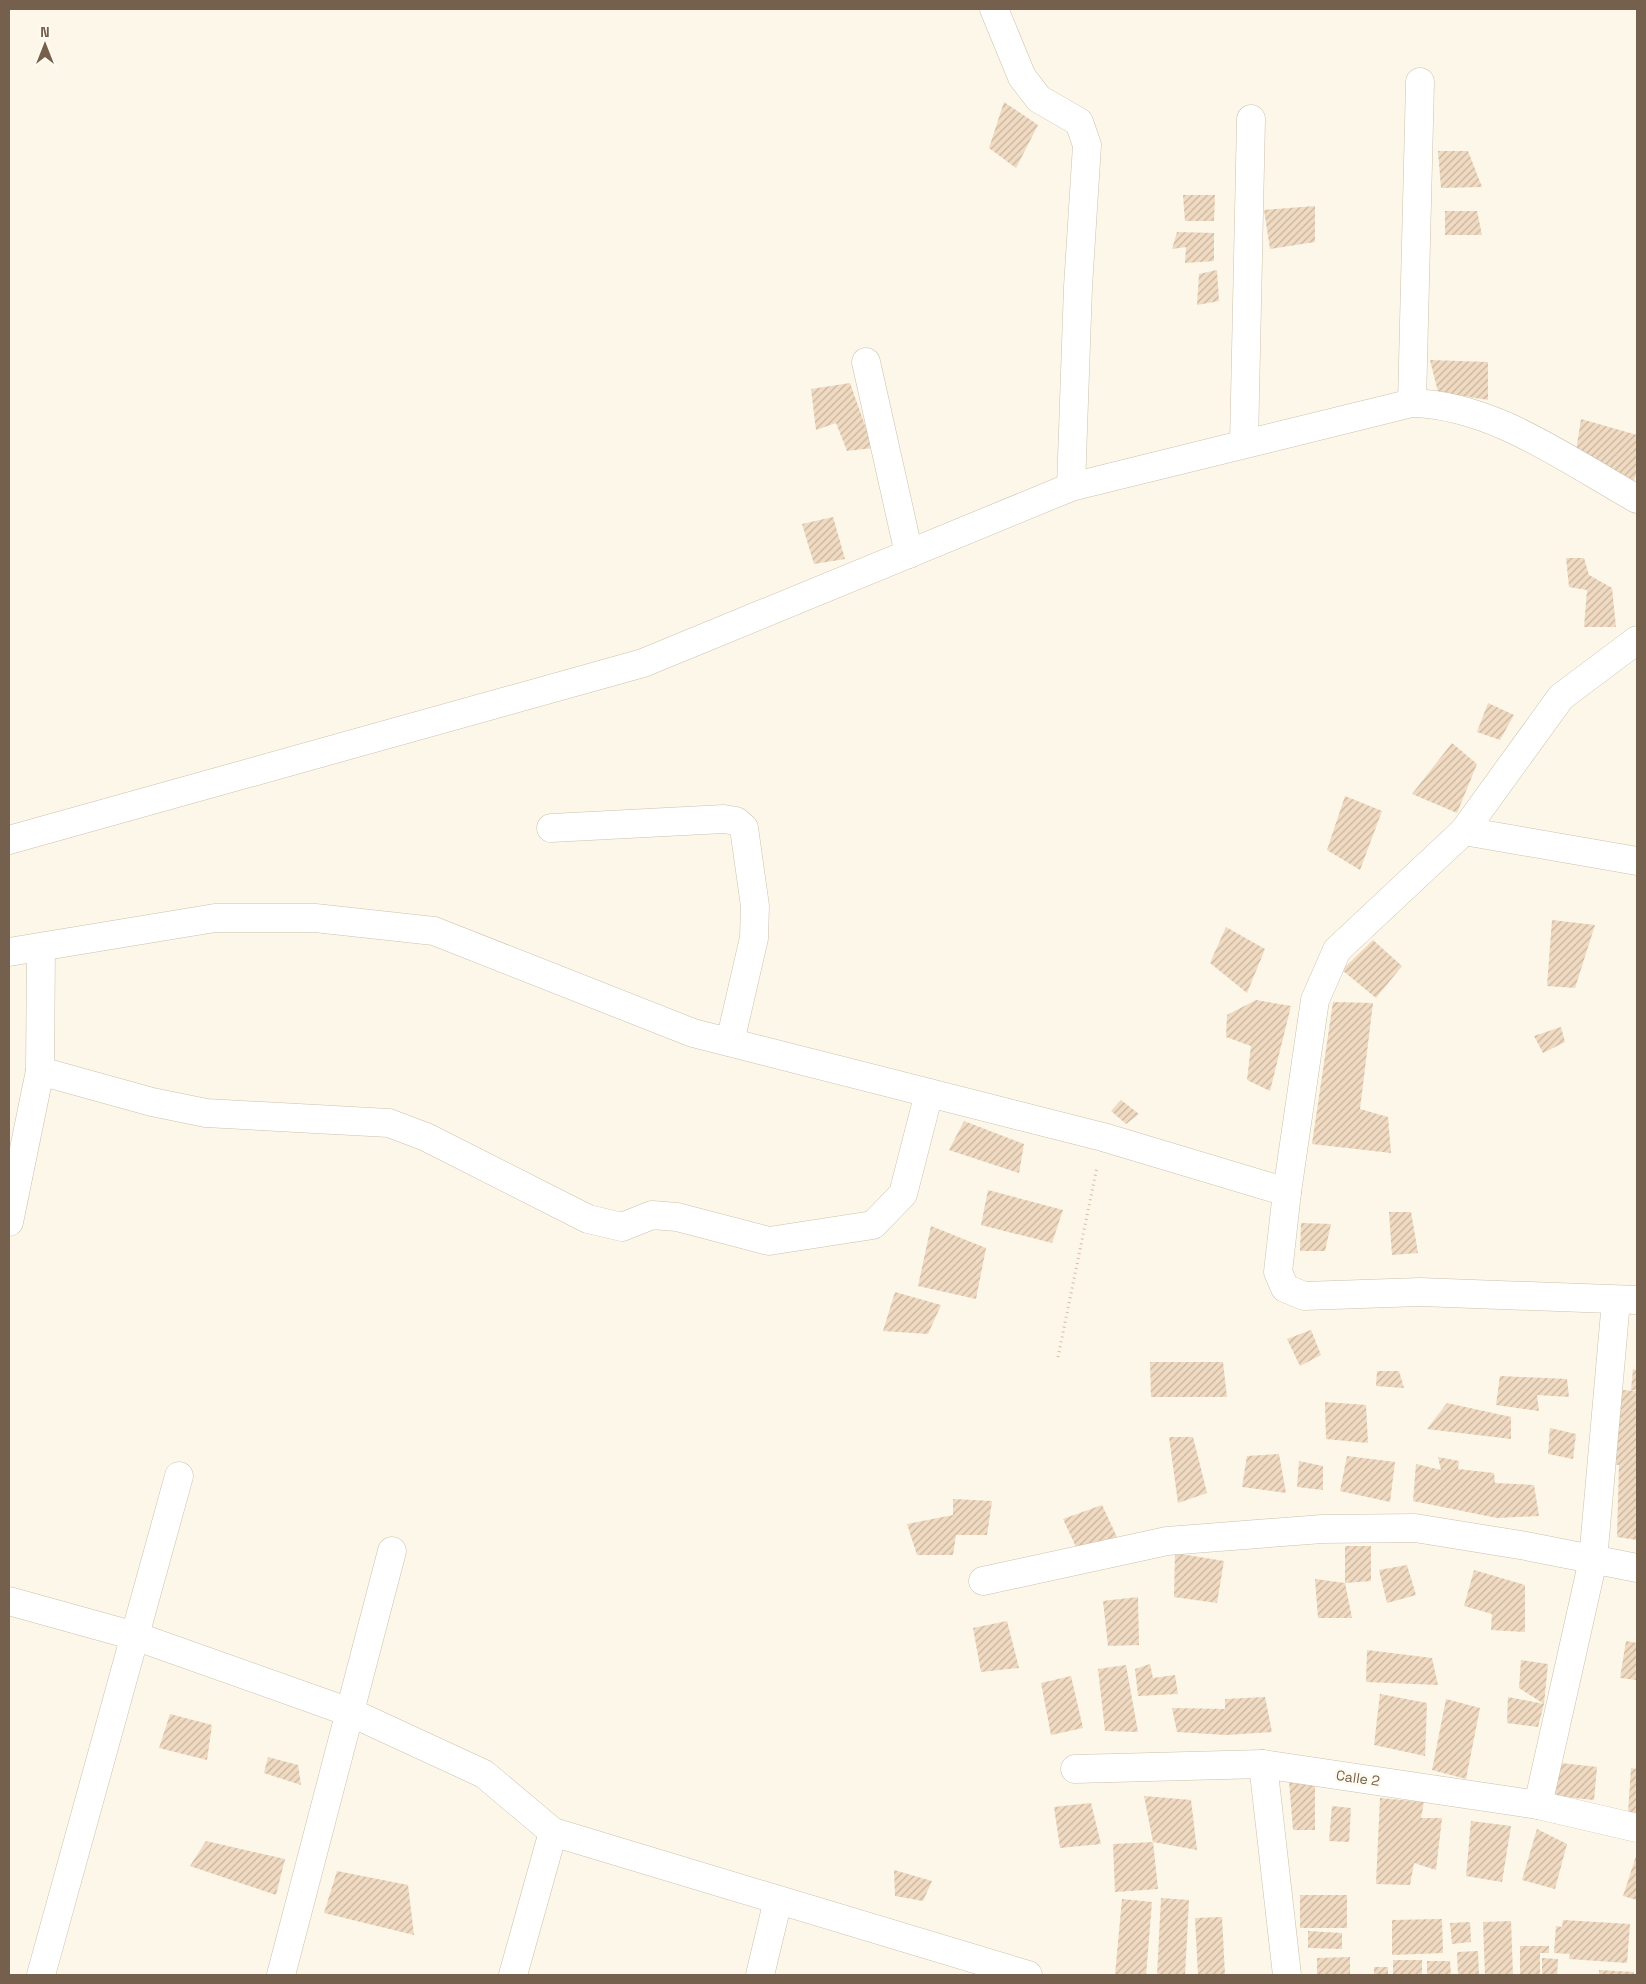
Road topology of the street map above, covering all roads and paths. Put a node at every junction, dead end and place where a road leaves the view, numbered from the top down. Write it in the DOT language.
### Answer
graph roads {
  1 [pos="994,9"];
  2 [pos="1420,82"];
  3 [pos="1251,119"];
  4 [pos="866,362"];
  5 [pos="1412,403"];
  6 [pos="1244,444"];
  7 [pos="1071,487"];
  8 [pos="1637,499"];
  9 [pos="909,554"];
  10 [pos="1637,640"];
  11 [pos="551,828"];
  12 [pos="1464,831"];
  13 [pos="9,840"];
  14 [pos="1637,861"];
  15 [pos="41,948"];
  16 [pos="9,952"];
  17 [pos="730,1042"];
  18 [pos="40,1071"];
  19 [pos="929,1093"];
  20 [pos="1104,1137"];
  21 [pos="1287,1192"];
  22 [pos="9,1222"];
  23 [pos="1626,1300"];
  24 [pos="1058,1357"];
  25 [pos="179,1476"];
  26 [pos="392,1551"];
  27 [pos="1592,1560"];
  28 [pos="1637,1568"];
  29 [pos="983,1581"];
  30 [pos="9,1601"];
  31 [pos="135,1636"];
  32 [pos="352,1713"];
  33 [pos="1263,1764"];
  34 [pos="1075,1769"];
  35 [pos="1538,1804"];
  36 [pos="1637,1828"];
  37 [pos="553,1832"];
  38 [pos="778,1900"];
  39 [pos="1020,1974"];
  40 [pos="41,1975"];
  41 [pos="282,1975"];
  42 [pos="513,1975"];
  43 [pos="760,1975"];
  44 [pos="1287,1975"];
  1 -- 7 [label="street"];
  2 -- 5 [label="street"];
  3 -- 6 [label="street"];
  4 -- 9 [label="street"];
  5 -- 6 [label="street"];
  5 -- 8 [label="street"];
  6 -- 7 [label="street"];
  7 -- 9 [label="street"];
  9 -- 13 [label="street"];
  10 -- 12 [label="street"];
  11 -- 17 [label="street"];
  12 -- 14 [label="street"];
  12 -- 21 [label="street"];
  15 -- 16 [label="street"];
  15 -- 17 [label="street"];
  15 -- 18 [label="street"];
  17 -- 19 [label="street"];
  18 -- 19 [label="street"];
  18 -- 22 [label="street"];
  19 -- 20 [label="street"];
  20 -- 21 [label="street"];
  20 -- 24 [label="path"];
  21 -- 23 [label="street"];
  23 -- 27 [label="street"];
  25 -- 31 [label="street"];
  26 -- 32 [label="street"];
  27 -- 28 [label="street"];
  27 -- 29 [label="street"];
  27 -- 35 [label="street"];
  30 -- 31 [label="street"];
  31 -- 32 [label="street"];
  31 -- 40 [label="street"];
  32 -- 37 [label="street"];
  32 -- 41 [label="street"];
  33 -- 34 [label="street, Calle 2"];
  33 -- 35 [label="street, Calle 2"];
  33 -- 44 [label="street"];
  35 -- 36 [label="street, Calle 2"];
  37 -- 38 [label="street"];
  37 -- 42 [label="street"];
  38 -- 39 [label="street"];
  38 -- 43 [label="street"];
}
